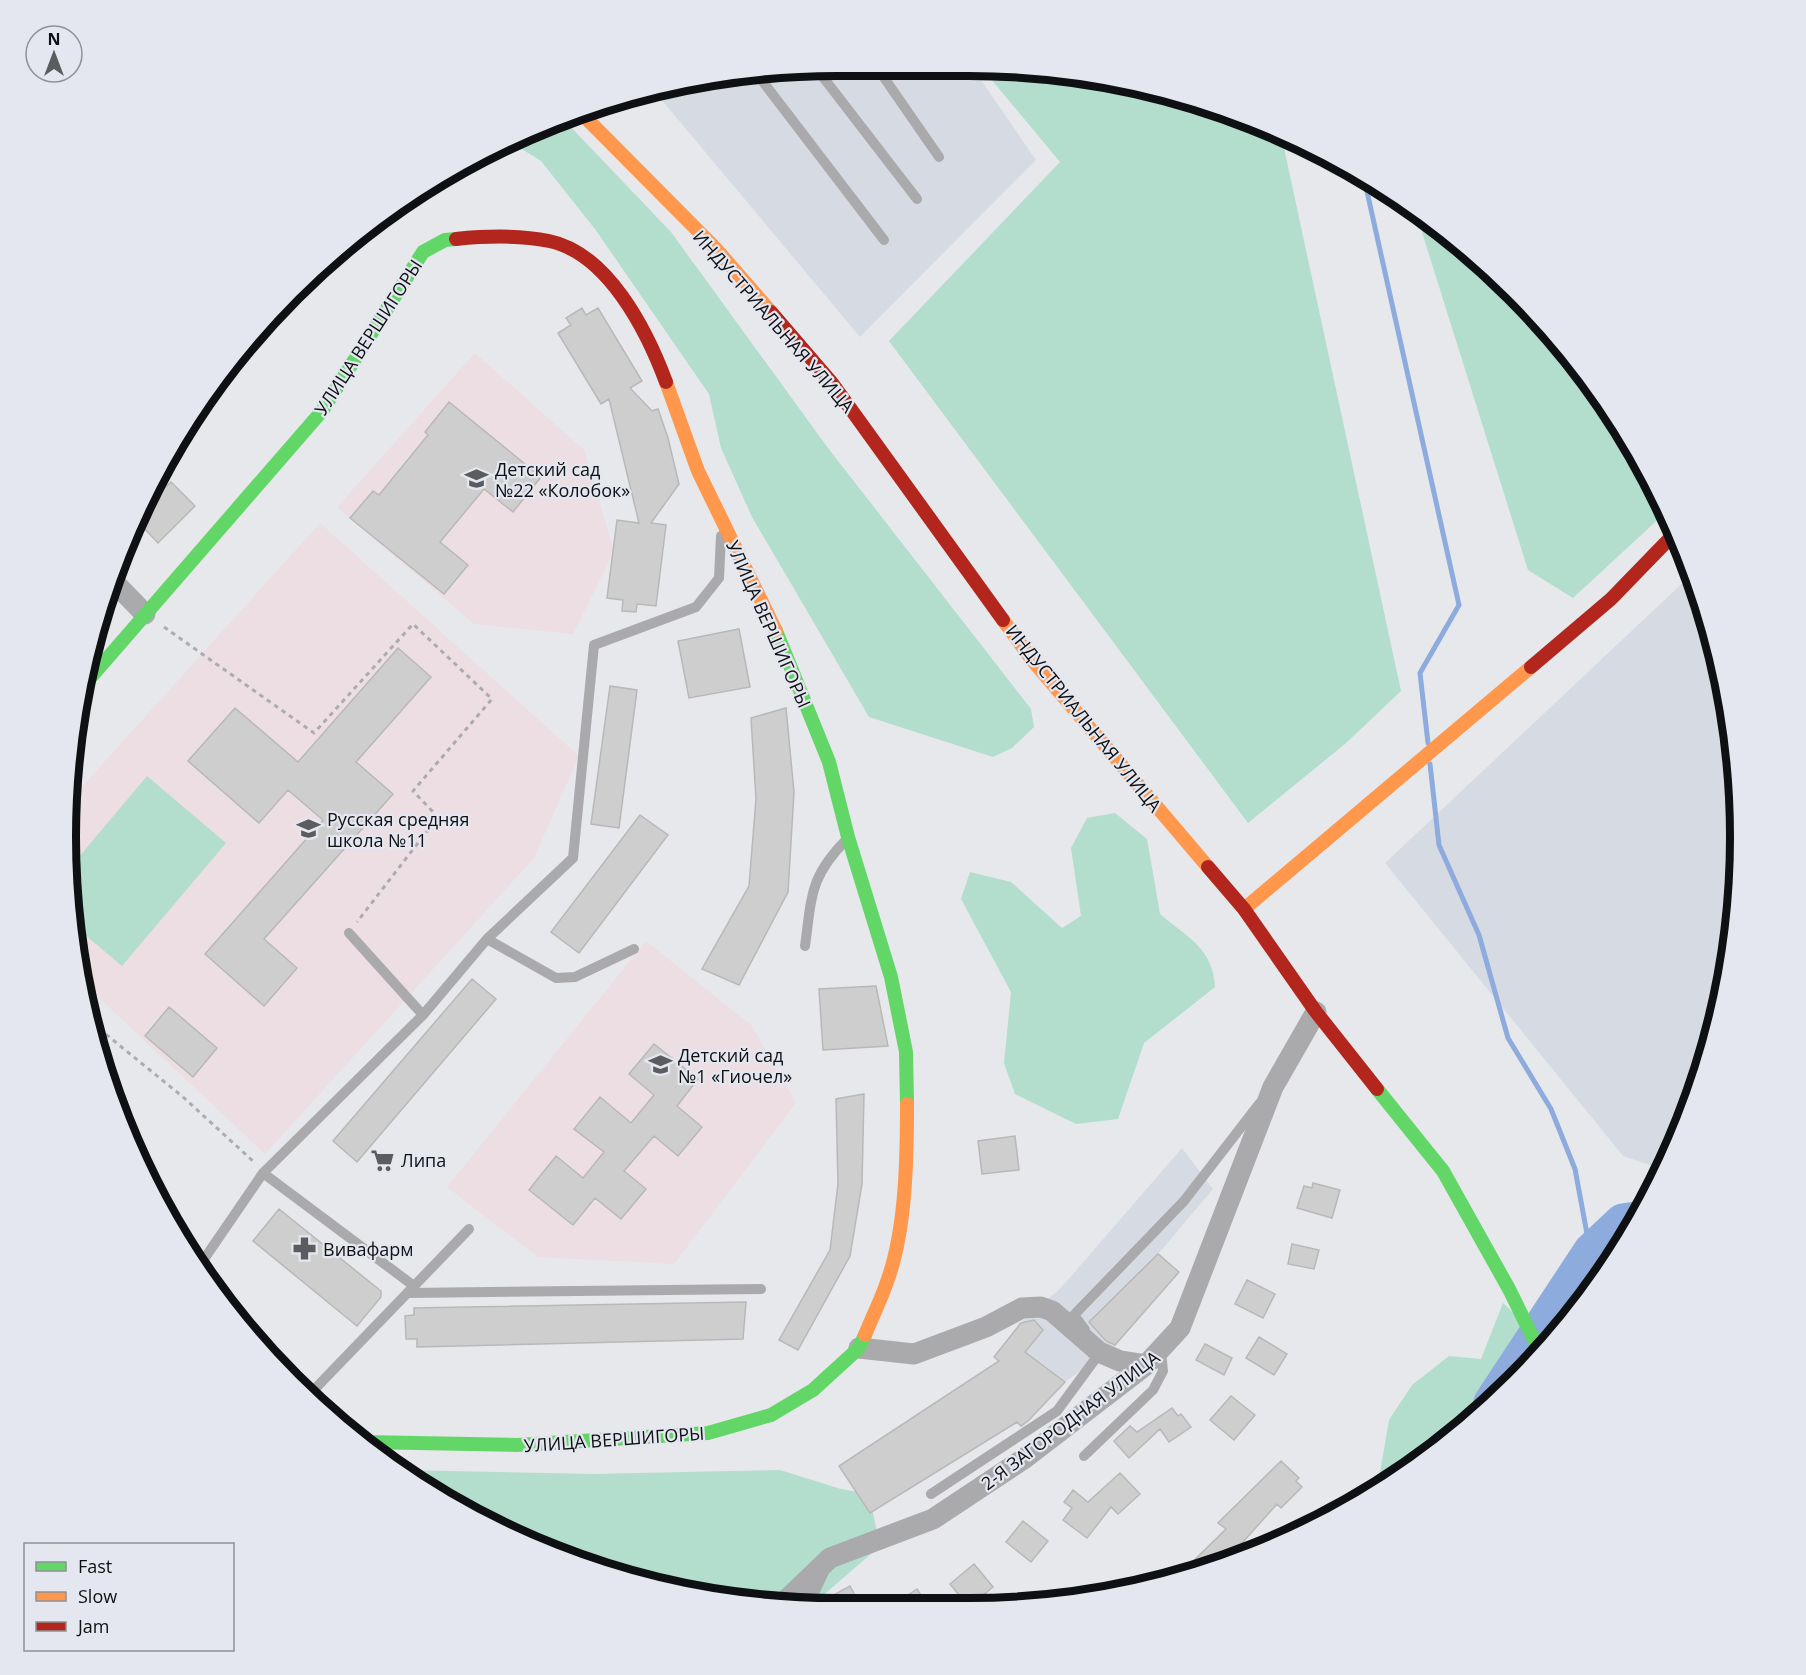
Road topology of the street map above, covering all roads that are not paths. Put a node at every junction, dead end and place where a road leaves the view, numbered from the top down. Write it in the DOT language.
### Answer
graph roads {
  1 [pos="823,77"];
  2 [pos="884,77"];
  3 [pos="762,81"];
  4 [pos="587,119"];
  5 [pos="939,157"];
  6 [pos="917,199"];
  7 [pos="884,240"];
  8 [pos="722,518"];
  9 [pos="1669,539"];
  10 [pos="119,587"];
  11 [pos="145,614"];
  12 [pos="95,673"];
  13 [pos="848,837"];
  14 [pos="1244,909"];
  15 [pos="349,933"];
  16 [pos="487,939"];
  17 [pos="805,946"];
  18 [pos="634,949"];
  19 [pos="1316,1012"];
  20 [pos="423,1015"];
  21 [pos="1273,1088"];
  22 [pos="263,1173"];
  23 [pos="469,1229"];
  24 [pos="204,1259"];
  25 [pos="410,1289"];
  26 [pos="761,1289"];
  27 [pos="1536,1344"];
  28 [pos="859,1348"];
  29 [pos="1099,1352"];
  30 [pos="1154,1359"];
  31 [pos="314,1390"];
  32 [pos="376,1442"];
  33 [pos="1084,1456"];
  34 [pos="931,1494"];
  35 [pos="830,1558"];
  36 [pos="789,1597"];
  37 [pos="812,1597"];
  1 -- 6 [label="lane"];
  2 -- 5 [label="lane"];
  3 -- 7 [label="lane"];
  4 -- 14 [label="street, ИНДУСТРИАЛЬНАЯ УЛИЦА"];
  8 -- 11 [label="street, УЛИЦА ВЕРШИГОРЫ"];
  8 -- 13 [label="street, УЛИЦА ВЕРШИГОРЫ"];
  8 -- 16 [label="lane"];
  9 -- 14 [label="street"];
  10 -- 11 [label="street"];
  11 -- 12 [label="street, УЛИЦА ВЕРШИГОРЫ"];
  13 -- 17 [label="lane"];
  13 -- 28 [label="street, УЛИЦА ВЕРШИГОРЫ"];
  14 -- 19 [label="street, ИНДУСТРИАЛЬНАЯ УЛИЦА"];
  15 -- 20 [label="lane"];
  16 -- 18 [label="lane"];
  16 -- 20 [label="lane"];
  19 -- 21 [label="street, 2-Я ЗАГОРОДНАЯ УЛИЦА"];
  19 -- 27 [label="street, ИНДУСТРИАЛЬНАЯ УЛИЦА"];
  20 -- 22 [label="lane"];
  21 -- 29 [label="lane"];
  21 -- 30 [label="street, 2-Я ЗАГОРОДНАЯ УЛИЦА"];
  22 -- 24 [label="lane"];
  22 -- 25 [label="lane"];
  23 -- 25 [label="lane"];
  25 -- 26 [label="lane"];
  25 -- 31 [label="lane"];
  28 -- 29 [label="street"];
  28 -- 32 [label="street, УЛИЦА ВЕРШИГОРЫ"];
  29 -- 30 [label="street"];
  29 -- 34 [label="lane"];
  30 -- 33 [label="lane"];
  30 -- 35 [label="street, 2-Я ЗАГОРОДНАЯ УЛИЦА"];
  35 -- 36 [label="street, 2-Я ЗАГОРОДНАЯ УЛИЦА"];
  35 -- 37 [label="lane"];
}
